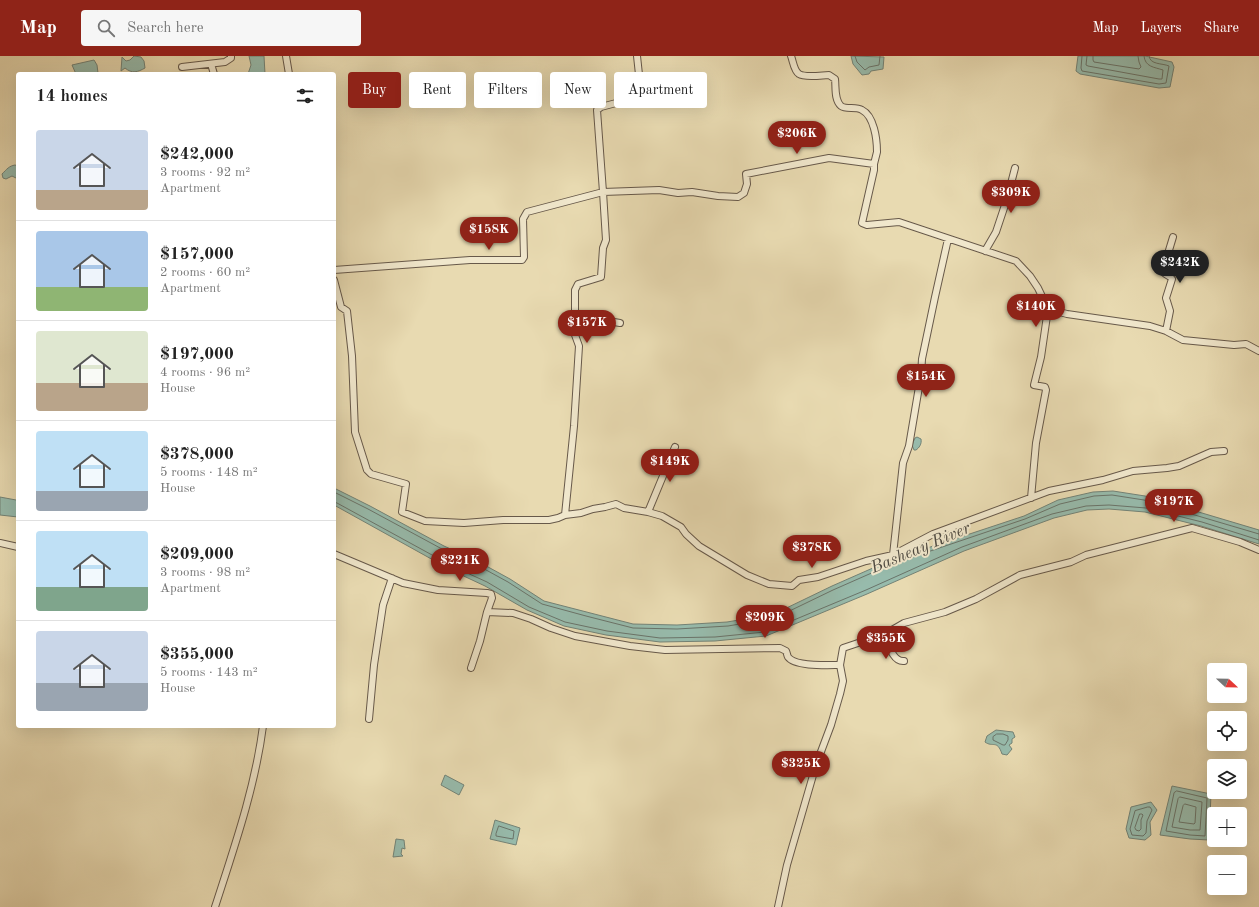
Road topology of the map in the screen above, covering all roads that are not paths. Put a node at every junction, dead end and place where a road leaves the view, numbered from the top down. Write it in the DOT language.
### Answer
graph roads {
  1 [pos="231,56"];
  2 [pos="286,56"];
  3 [pos="637,56"];
  4 [pos="791,56"];
  5 [pos="211,64"];
  6 [pos="182,67"];
  7 [pos="213,72"];
  8 [pos="289,72"];
  9 [pos="874,164"];
  10 [pos="1015,168"];
  11 [pos="603,192"];
  12 [pos="1172,237"];
  13 [pos="948,239"];
  14 [pos="985,251"];
  15 [pos="336,270"];
  16 [pos="336,288"];
  17 [pos="1048,309"];
  18 [pos="576,319"];
  19 [pos="620,323"];
  20 [pos="1166,331"];
  21 [pos="1259,350"];
  22 [pos="675,447"];
  23 [pos="1224,451"];
  24 [pos="1031,498"];
  25 [pos="648,512"];
  26 [pos="565,515"];
  27 [pos="0,543"];
  28 [pos="16,547"];
  29 [pos="1259,550"];
  30 [pos="336,555"];
  31 [pos="893,555"];
  32 [pos="392,578"];
  33 [pos="487,612"];
  34 [pos="885,634"];
  35 [pos="904,661"];
  36 [pos="840,665"];
  37 [pos="471,668"];
  38 [pos="369,719"];
  39 [pos="263,728"];
  40 [pos="215,907"];
  41 [pos="778,907"];
  1 -- 5 [label="street"];
  2 -- 8 [label="street"];
  3 -- 11 [label="street"];
  4 -- 9 [label="street"];
  5 -- 6 [label="street"];
  5 -- 7 [label="street"];
  9 -- 11 [label="street"];
  9 -- 13 [label="street"];
  10 -- 14 [label="street"];
  11 -- 15 [label="street"];
  11 -- 18 [label="street"];
  12 -- 20 [label="street"];
  13 -- 14 [label="street"];
  13 -- 31 [label="street"];
  14 -- 17 [label="street"];
  16 -- 26 [label="street"];
  17 -- 20 [label="street"];
  17 -- 24 [label="street"];
  18 -- 19 [label="street"];
  18 -- 26 [label="street"];
  20 -- 21 [label="street"];
  22 -- 25 [label="street"];
  23 -- 24 [label="street"];
  24 -- 31 [label="street"];
  25 -- 26 [label="street"];
  25 -- 31 [label="street"];
  27 -- 28 [label="street"];
  29 -- 34 [label="street"];
  30 -- 32 [label="street"];
  32 -- 33 [label="street"];
  32 -- 38 [label="street"];
  33 -- 36 [label="street"];
  33 -- 37 [label="street"];
  34 -- 35 [label="street"];
  34 -- 36 [label="street"];
  36 -- 41 [label="street"];
  39 -- 40 [label="street"];
}
